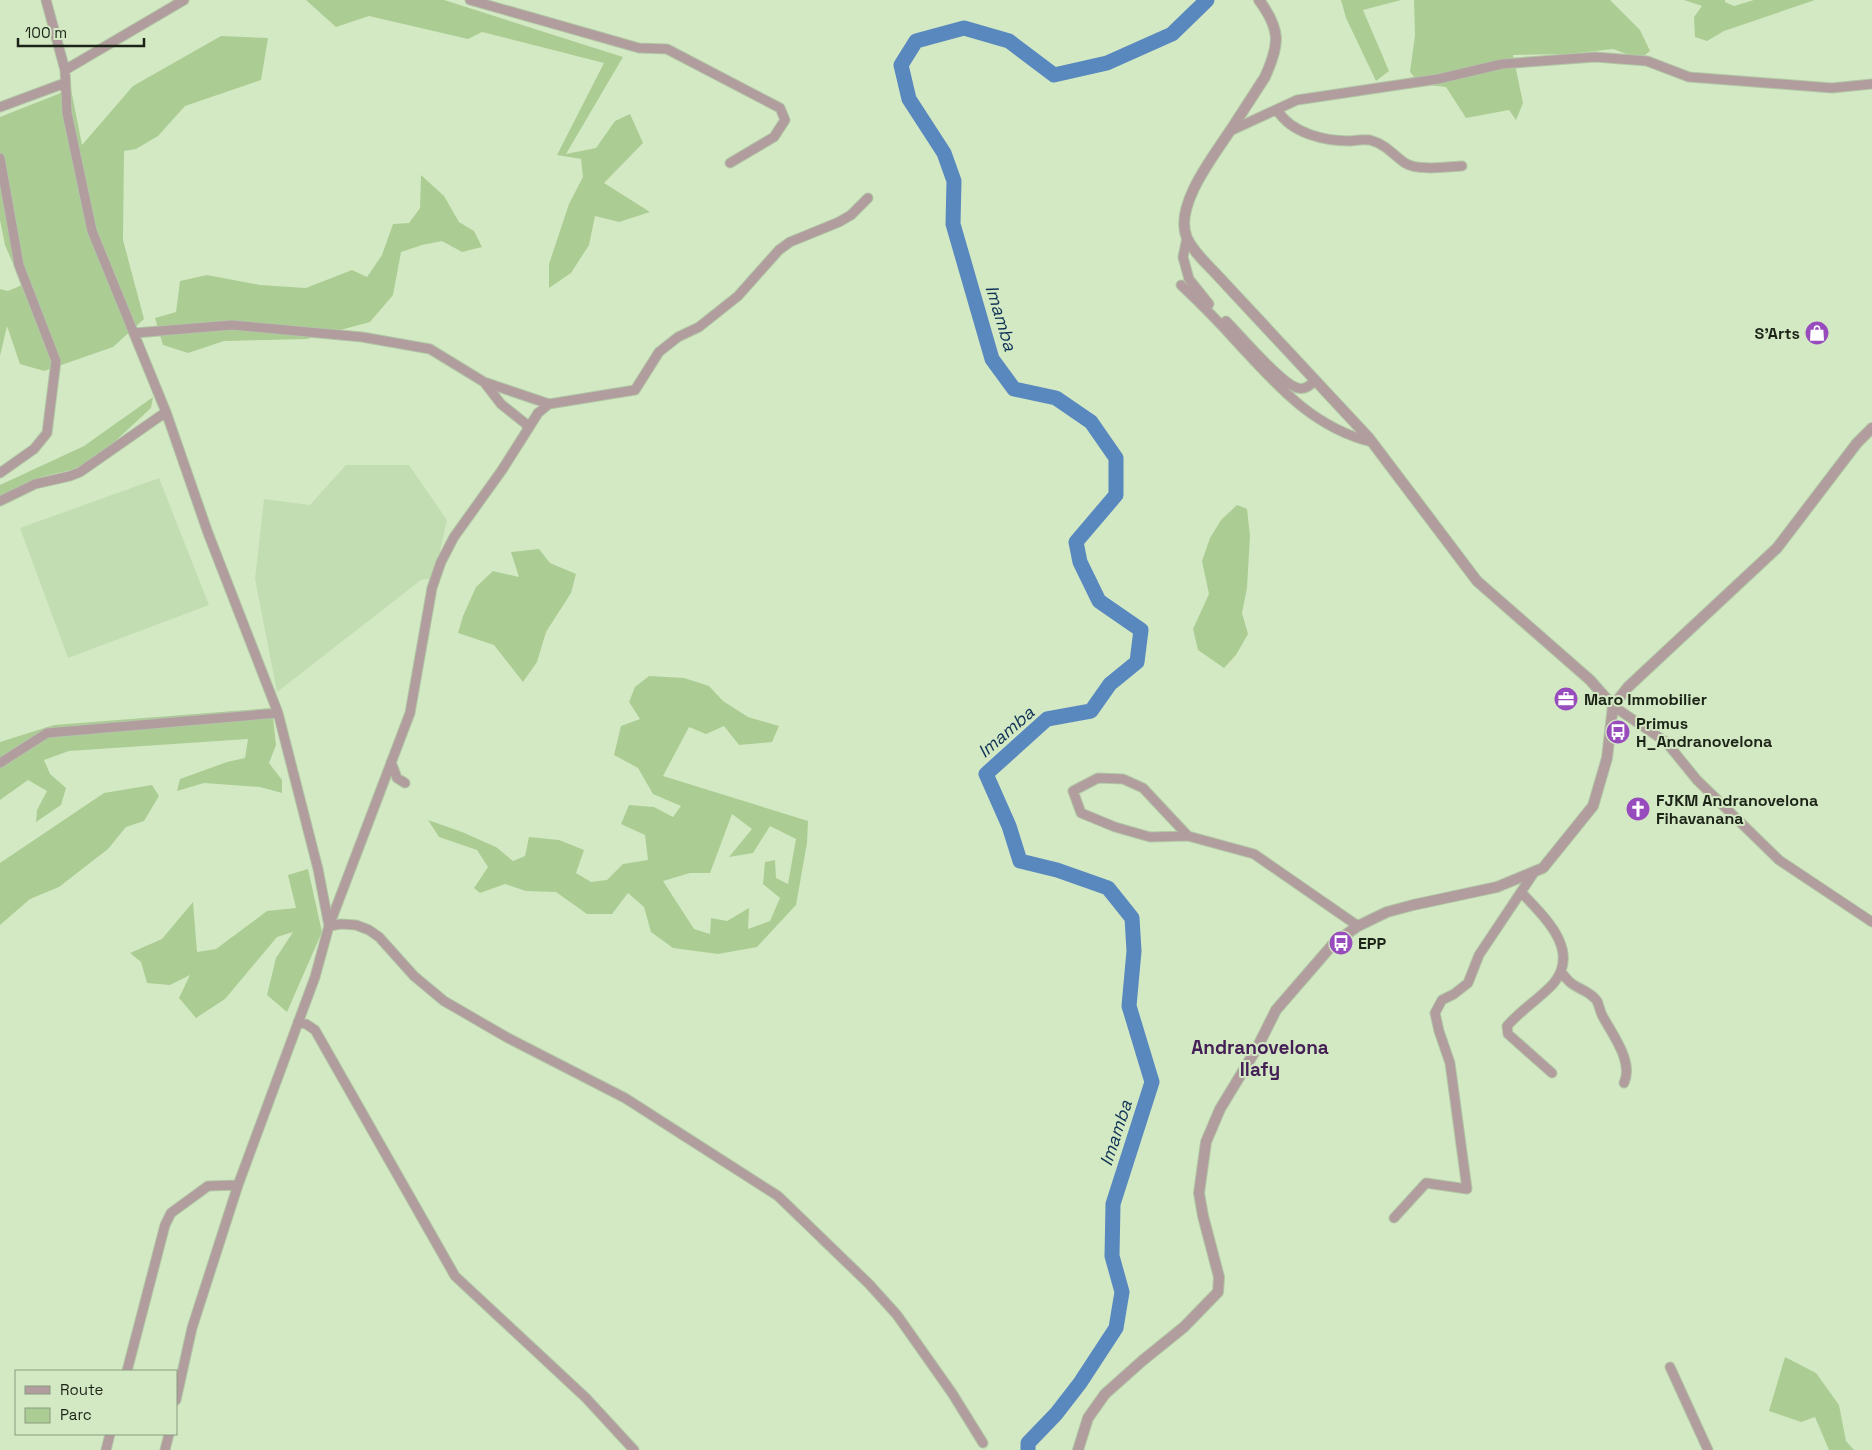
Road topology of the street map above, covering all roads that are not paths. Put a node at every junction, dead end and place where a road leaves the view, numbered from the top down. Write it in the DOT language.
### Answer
graph roads {
  1 [pos="46,0"];
  2 [pos="184,0"];
  3 [pos="470,0"];
  4 [pos="1259,0"];
  5 [pos="65,70"];
  6 [pos="65,83"];
  7 [pos="1872,84"];
  8 [pos="0,107"];
  9 [pos="1277,110"];
  10 [pos="1230,131"];
  11 [pos="0,158"];
  12 [pos="730,163"];
  13 [pos="1462,166"];
  14 [pos="868,198"];
  15 [pos="1187,238"];
  16 [pos="1181,285"];
  17 [pos="135,333"];
  18 [pos="1315,380"];
  19 [pos="484,382"];
  20 [pos="548,404"];
  21 [pos="166,412"];
  22 [pos="1872,428"];
  23 [pos="528,429"];
  24 [pos="1372,442"];
  25 [pos="0,473"];
  26 [pos="0,501"];
  27 [pos="1613,706"];
  28 [pos="278,713"];
  29 [pos="391,762"];
  30 [pos="0,763"];
  31 [pos="405,783"];
  32 [pos="1188,836"];
  33 [pos="1535,871"];
  34 [pos="1521,892"];
  35 [pos="1872,922"];
  36 [pos="329,926"];
  37 [pos="1358,926"];
  38 [pos="1561,972"];
  39 [pos="298,1022"];
  40 [pos="1552,1073"];
  41 [pos="1624,1083"];
  42 [pos="238,1185"];
  43 [pos="1394,1218"];
  44 [pos="1670,1367"];
  45 [pos="127,1370"];
  46 [pos="178,1391"];
  47 [pos="110,1435"];
  48 [pos="169,1435"];
  49 [pos="983,1443"];
  50 [pos="106,1450"];
  51 [pos="165,1450"];
  52 [pos="634,1450"];
  53 [pos="1078,1450"];
  54 [pos="1708,1450"];
  1 -- 5 [label="street"];
  2 -- 5 [label="street"];
  3 -- 12 [label="street"];
  4 -- 10 [label="street"];
  5 -- 6 [label="street"];
  6 -- 8 [label="street"];
  6 -- 17 [label="street"];
  7 -- 9 [label="street"];
  9 -- 10 [label="street"];
  9 -- 13 [label="street"];
  10 -- 15 [label="street"];
  11 -- 25 [label="street"];
  14 -- 20 [label="street"];
  15 -- 18 [label="street"];
  15 -- 18 [label="street"];
  16 -- 24 [label="street"];
  17 -- 19 [label="street"];
  17 -- 21 [label="street"];
  18 -- 24 [label="street"];
  19 -- 20 [label="street"];
  19 -- 23 [label="street"];
  20 -- 23 [label="street"];
  21 -- 26 [label="street"];
  21 -- 28 [label="street"];
  22 -- 27 [label="street"];
  23 -- 29 [label="street"];
  24 -- 27 [label="street"];
  27 -- 33 [label="street"];
  27 -- 35 [label="street"];
  28 -- 30 [label="street"];
  28 -- 36 [label="street"];
  29 -- 31 [label="street"];
  29 -- 36 [label="street"];
  32 -- 32 [label="street"];
  32 -- 37 [label="street"];
  33 -- 34 [label="street"];
  33 -- 37 [label="street"];
  34 -- 38 [label="street"];
  34 -- 43 [label="street"];
  36 -- 39 [label="street"];
  36 -- 49 [label="street"];
  37 -- 53 [label="street"];
  38 -- 40 [label="street"];
  38 -- 41 [label="street"];
  39 -- 42 [label="street"];
  39 -- 52 [label="street"];
  42 -- 45 [label="street"];
  42 -- 46 [label="street"];
  44 -- 54 [label="street"];
  47 -- 50 [label="street"];
  48 -- 51 [label="street"];
}
